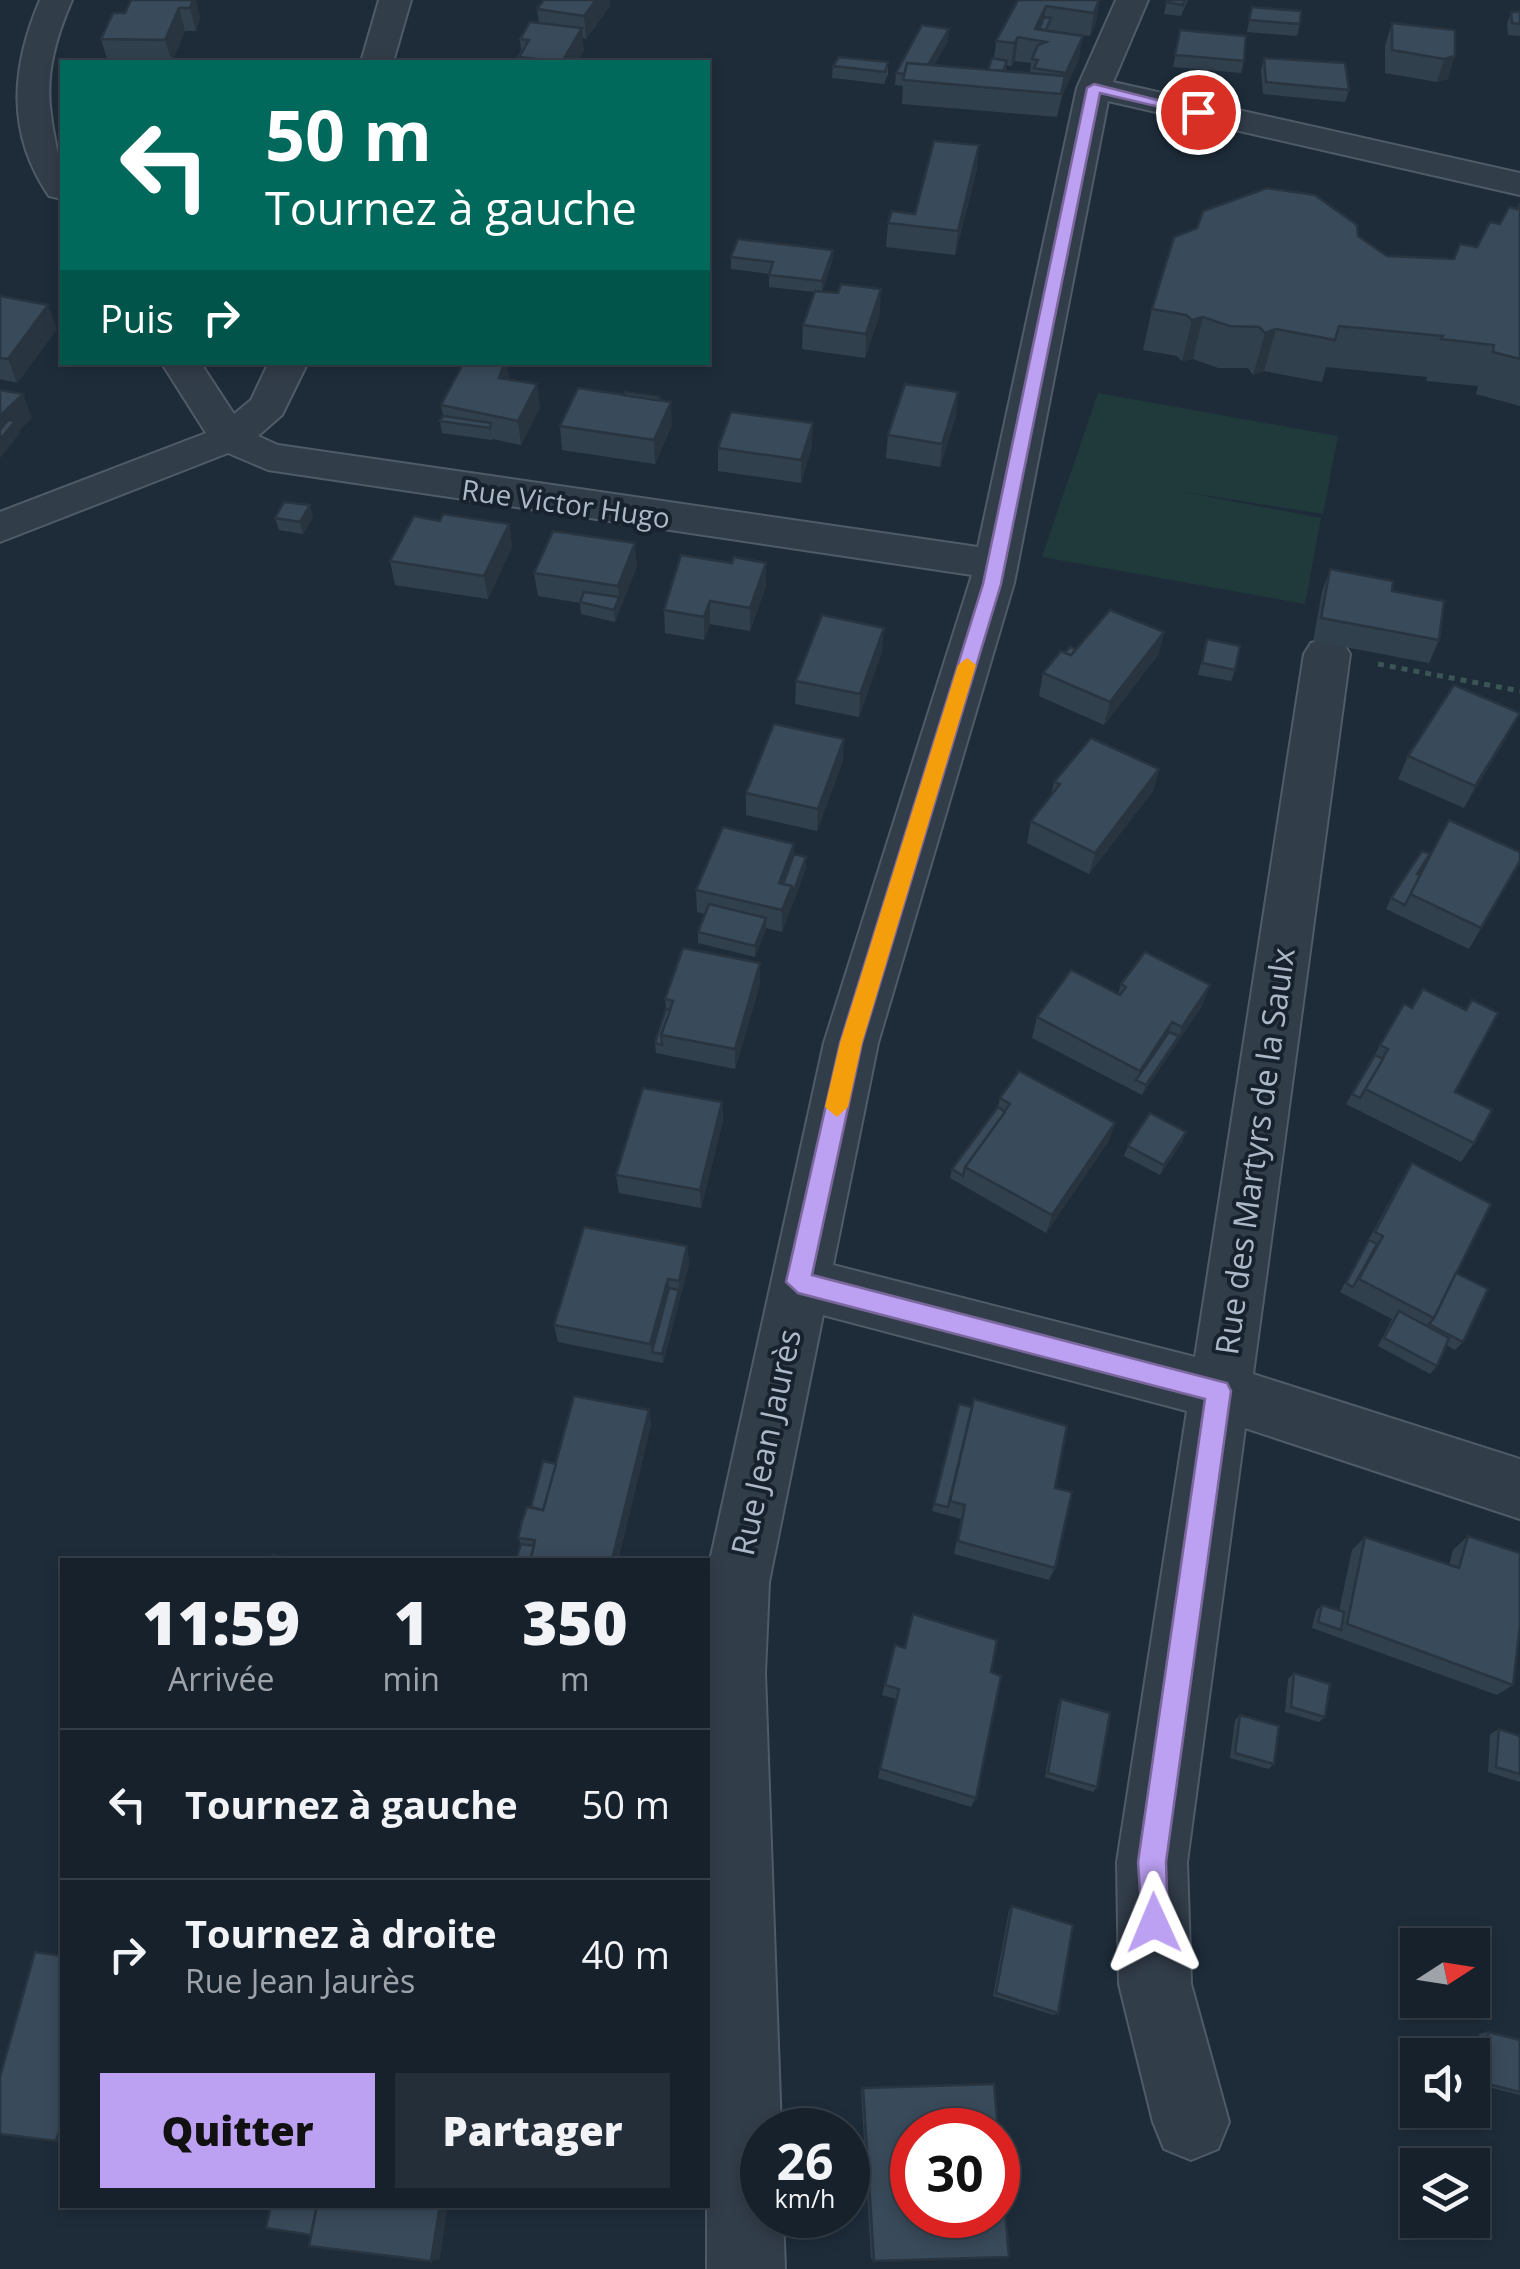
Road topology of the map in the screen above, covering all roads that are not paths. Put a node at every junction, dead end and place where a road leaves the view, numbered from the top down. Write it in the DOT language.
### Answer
graph roads {
  1 [pos="56,0"];
  2 [pos="395,0"];
  3 [pos="1132,0"];
  4 [pos="377,60"];
  5 [pos="1094,88"];
  6 [pos="60,184"];
  7 [pos="1520,184"];
  8 [pos="182,365"];
  9 [pos="287,365"];
  10 [pos="230,438"];
  11 [pos="0,528"];
  12 [pos="996,564"];
  13 [pos="1326,654"];
  14 [pos="798,1282"];
  15 [pos="1218,1391"];
  16 [pos="1520,1489"];
  17 [pos="1191,2122"];
  18 [pos="746,2269"];
  1 -- 6 [label="street"];
  2 -- 4 [label="street"];
  3 -- 5 [label="street, Rue Jean Jaurès"];
  5 -- 7 [label="street"];
  5 -- 12 [label="street, Rue Jean Jaurès"];
  8 -- 10 [label="street"];
  9 -- 10 [label="street"];
  10 -- 11 [label="street"];
  10 -- 12 [label="street, Rue Victor Hugo"];
  12 -- 14 [label="street, Rue Jean Jaurès"];
  13 -- 15 [label="street, Rue des Martyrs de la Saulx"];
  14 -- 15 [label="street"];
  14 -- 18 [label="street, Rue Jean Jaurès"];
  15 -- 16 [label="street"];
  15 -- 17 [label="street, Rue des Martyrs de la Saulx"];
}
